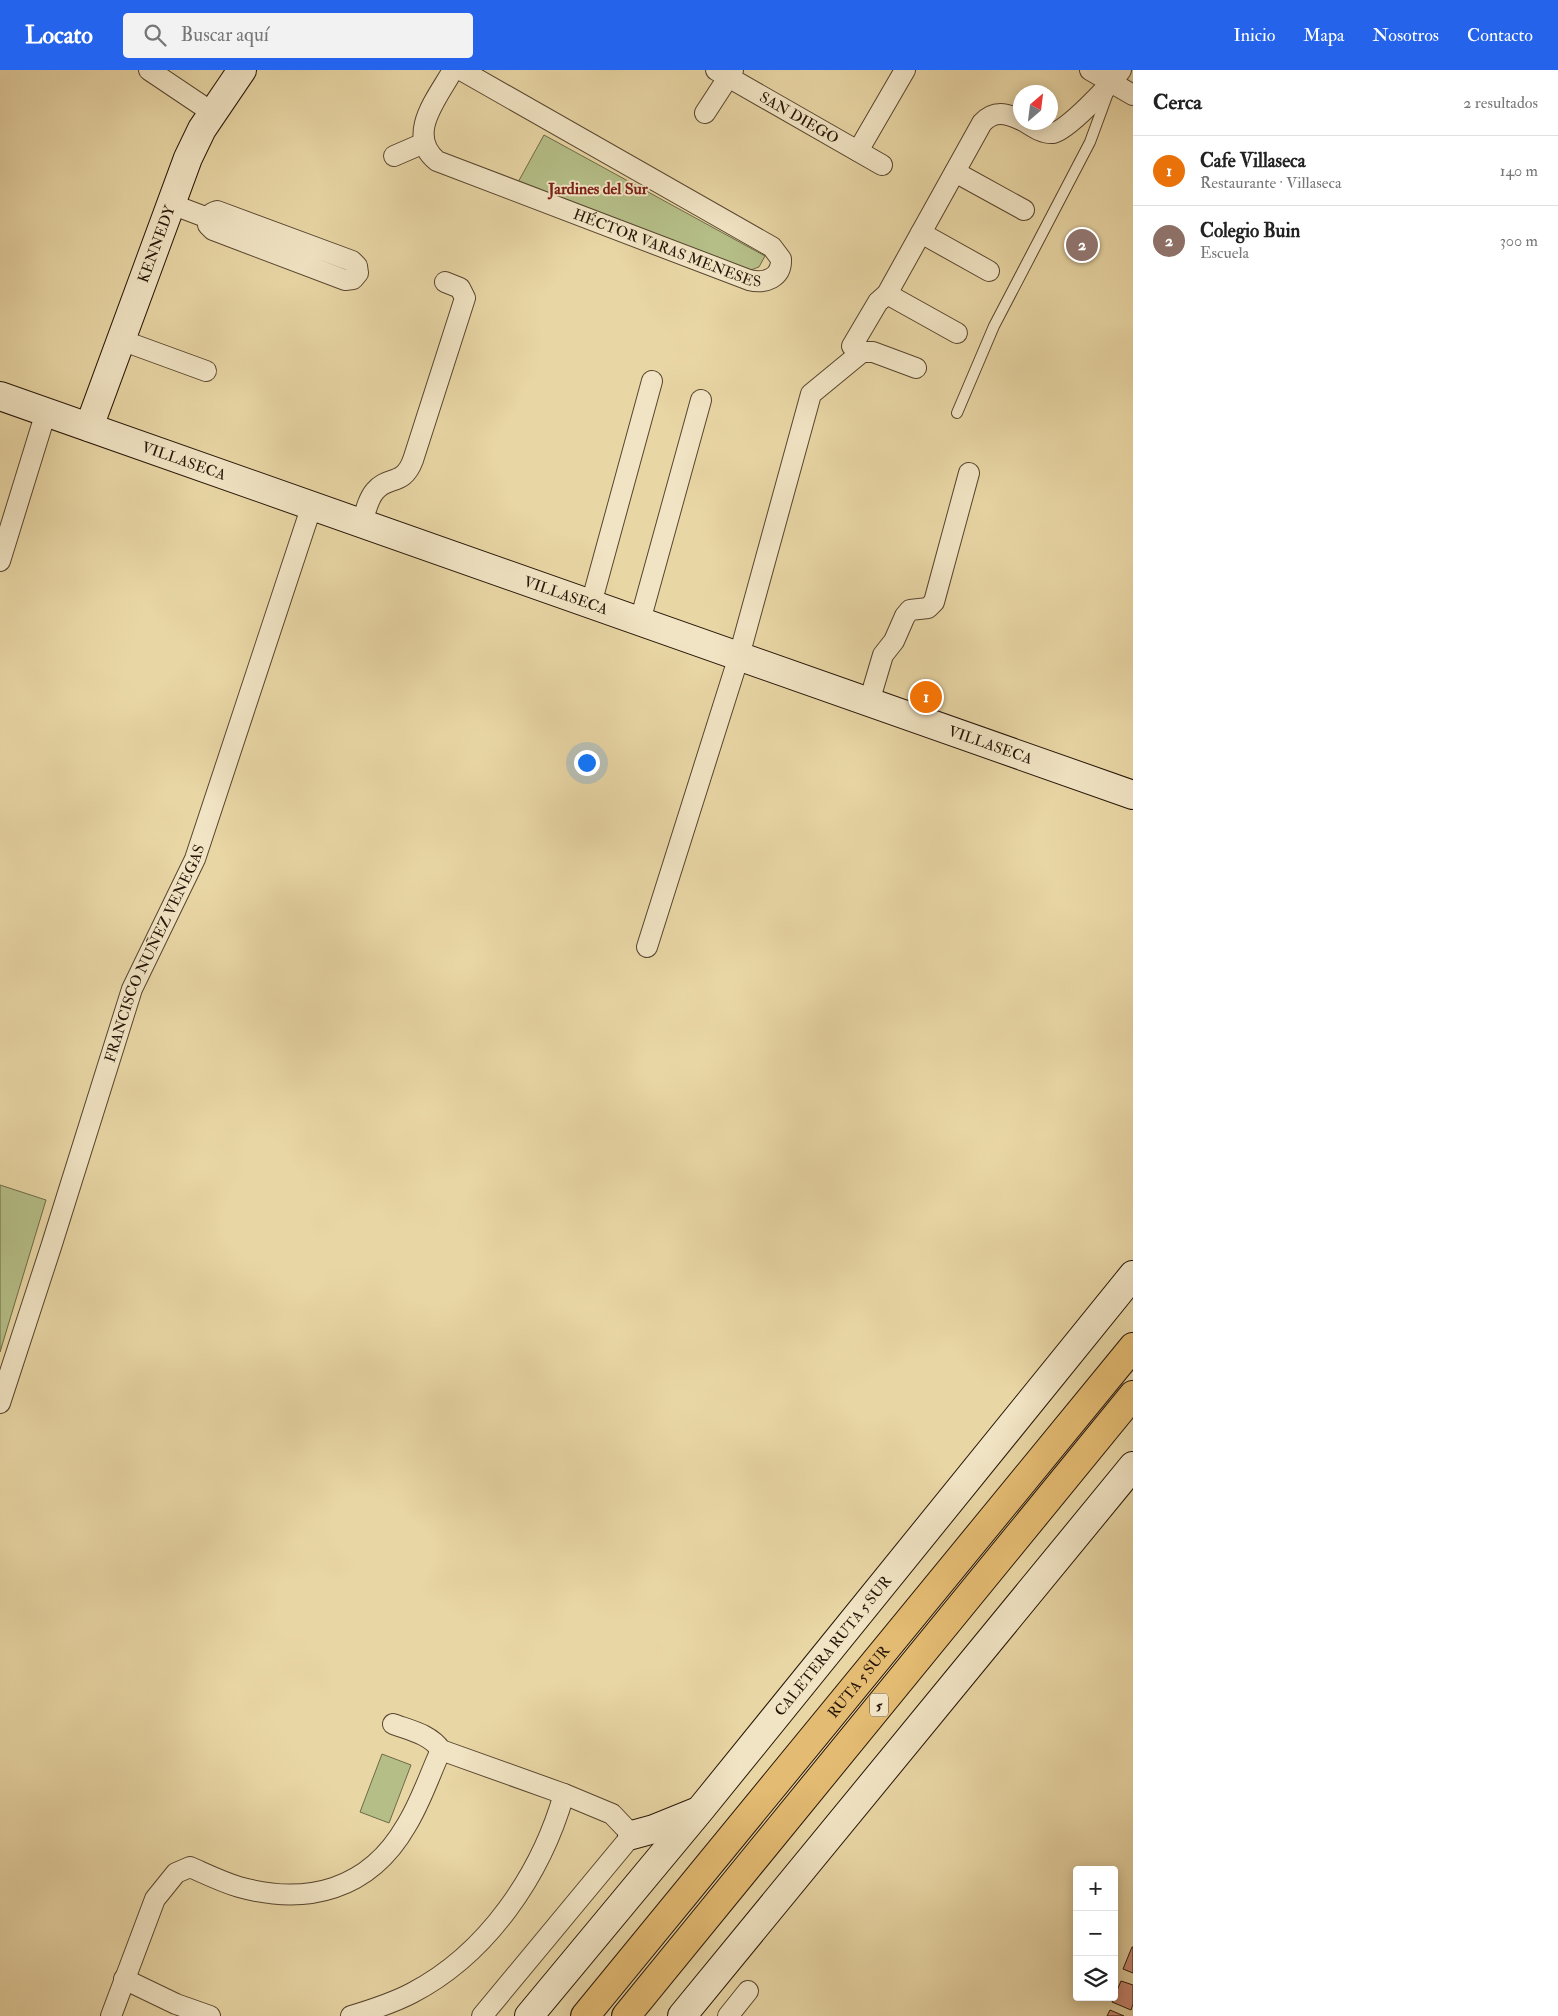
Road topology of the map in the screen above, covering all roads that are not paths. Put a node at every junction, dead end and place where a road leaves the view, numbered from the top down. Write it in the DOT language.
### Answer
graph roads {
  1 [pos="149,70"];
  2 [pos="242,70"];
  3 [pos="453,70"];
  4 [pos="461,70"];
  5 [pos="905,70"];
  6 [pos="1090,70"];
  7 [pos="726,72"];
  8 [pos="1117,76"];
  9 [pos="1133,95"];
  10 [pos="213,113"];
  11 [pos="705,113"];
  12 [pos="1013,117"];
  13 [pos="1042,130"];
  14 [pos="424,143"];
  15 [pos="858,151"];
  16 [pos="394,156"];
  17 [pos="882,165"];
  18 [pos="955,172"];
  19 [pos="170,204"];
  20 [pos="1024,210"];
  21 [pos="208,218"];
  22 [pos="921,233"];
  23 [pos="291,238"];
  24 [pos="284,257"];
  25 [pos="989,271"];
  26 [pos="445,282"];
  27 [pos="887,294"];
  28 [pos="957,333"];
  29 [pos="121,340"];
  30 [pos="852,346"];
  31 [pos="916,368"];
  32 [pos="206,371"];
  33 [pos="652,381"];
  34 [pos="0,396"];
  35 [pos="701,400"];
  36 [pos="46,412"];
  37 [pos="957,413"];
  38 [pos="89,427"];
  39 [pos="969,473"];
  40 [pos="312,506"];
  41 [pos="362,523"];
  42 [pos="0,561"];
  43 [pos="590,604"];
  44 [pos="640,621"];
  45 [pos="738,656"];
  46 [pos="869,702"];
  47 [pos="1133,795"];
  48 [pos="647,946"];
  49 [pos="1133,1275"];
  50 [pos="1133,1347"];
  51 [pos="1133,1394"];
  52 [pos="0,1403"];
  53 [pos="1133,1466"];
  54 [pos="392,1724"];
  55 [pos="440,1750"];
  56 [pos="564,1794"];
  57 [pos="700,1810"];
  58 [pos="632,1835"];
  59 [pos="124,1980"];
  60 [pos="748,1991"];
  61 [pos="369,2013"];
  62 [pos="111,2016"];
  63 [pos="210,2016"];
  64 [pos="351,2016"];
  65 [pos="482,2016"];
  66 [pos="529,2016"];
  67 [pos="585,2016"];
  68 [pos="626,2016"];
  69 [pos="682,2016"];
  70 [pos="728,2016"];
  1 -- 10 [label="street"];
  2 -- 10 [label="main road, KENNEDY"];
  3 -- 14 [label="street"];
  4 -- 14 [label="street, HÉCTOR VARAS MENESES"];
  5 -- 15 [label="street"];
  6 -- 8 [label="street"];
  7 -- 11 [label="street"];
  7 -- 15 [label="street, SAN DIEGO"];
  8 -- 9 [label="street"];
  8 -- 13 [label="street"];
  8 -- 37 [label="lane"];
  10 -- 19 [label="main road, KENNEDY"];
  12 -- 18 [label="street"];
  14 -- 16 [label="street"];
  15 -- 17 [label="street, SAN DIEGO"];
  18 -- 20 [label="street"];
  18 -- 22 [label="street"];
  19 -- 21 [label="street"];
  19 -- 29 [label="main road, KENNEDY"];
  21 -- 23 [label="street"];
  21 -- 24 [label="street"];
  22 -- 25 [label="street"];
  22 -- 27 [label="street"];
  23 -- 24 [label="street"];
  23 -- 24 [label="street"];
  26 -- 41 [label="street"];
  27 -- 28 [label="street"];
  27 -- 30 [label="street"];
  29 -- 32 [label="street"];
  29 -- 38 [label="main road, KENNEDY"];
  31 -- 45 [label="street"];
  33 -- 43 [label="street"];
  34 -- 36 [label="main road, VILLASECA"];
  35 -- 44 [label="street"];
  36 -- 38 [label="main road, VILLASECA"];
  36 -- 42 [label="street"];
  38 -- 40 [label="main road, VILLASECA"];
  39 -- 46 [label="street"];
  40 -- 41 [label="main road, VILLASECA"];
  40 -- 52 [label="street, FRANCISCO NUÑEZ VENEGAS"];
  41 -- 43 [label="main road, VILLASECA"];
  43 -- 44 [label="main road, VILLASECA"];
  44 -- 45 [label="main road, VILLASECA"];
  45 -- 46 [label="main road, VILLASECA"];
  45 -- 48 [label="street"];
  46 -- 47 [label="main road, VILLASECA"];
  49 -- 57 [label="main road, CALETERA RUTA 5 SUR"];
  50 -- 67 [label="highway, RUTA 5 SUR / 5"];
  51 -- 68 [label="highway, RUTA 5 SUR / 5"];
  53 -- 69 [label="main road"];
  54 -- 55 [label="street"];
  55 -- 56 [label="street"];
  55 -- 59 [label="street"];
  56 -- 58 [label="street"];
  56 -- 61 [label="street"];
  57 -- 58 [label="main road"];
  57 -- 66 [label="main road, CALETERA RUTA 5 SUR"];
  58 -- 65 [label="street"];
  59 -- 62 [label="street"];
  59 -- 63 [label="street"];
  60 -- 70 [label="street"];
  61 -- 64 [label="street"];
}
